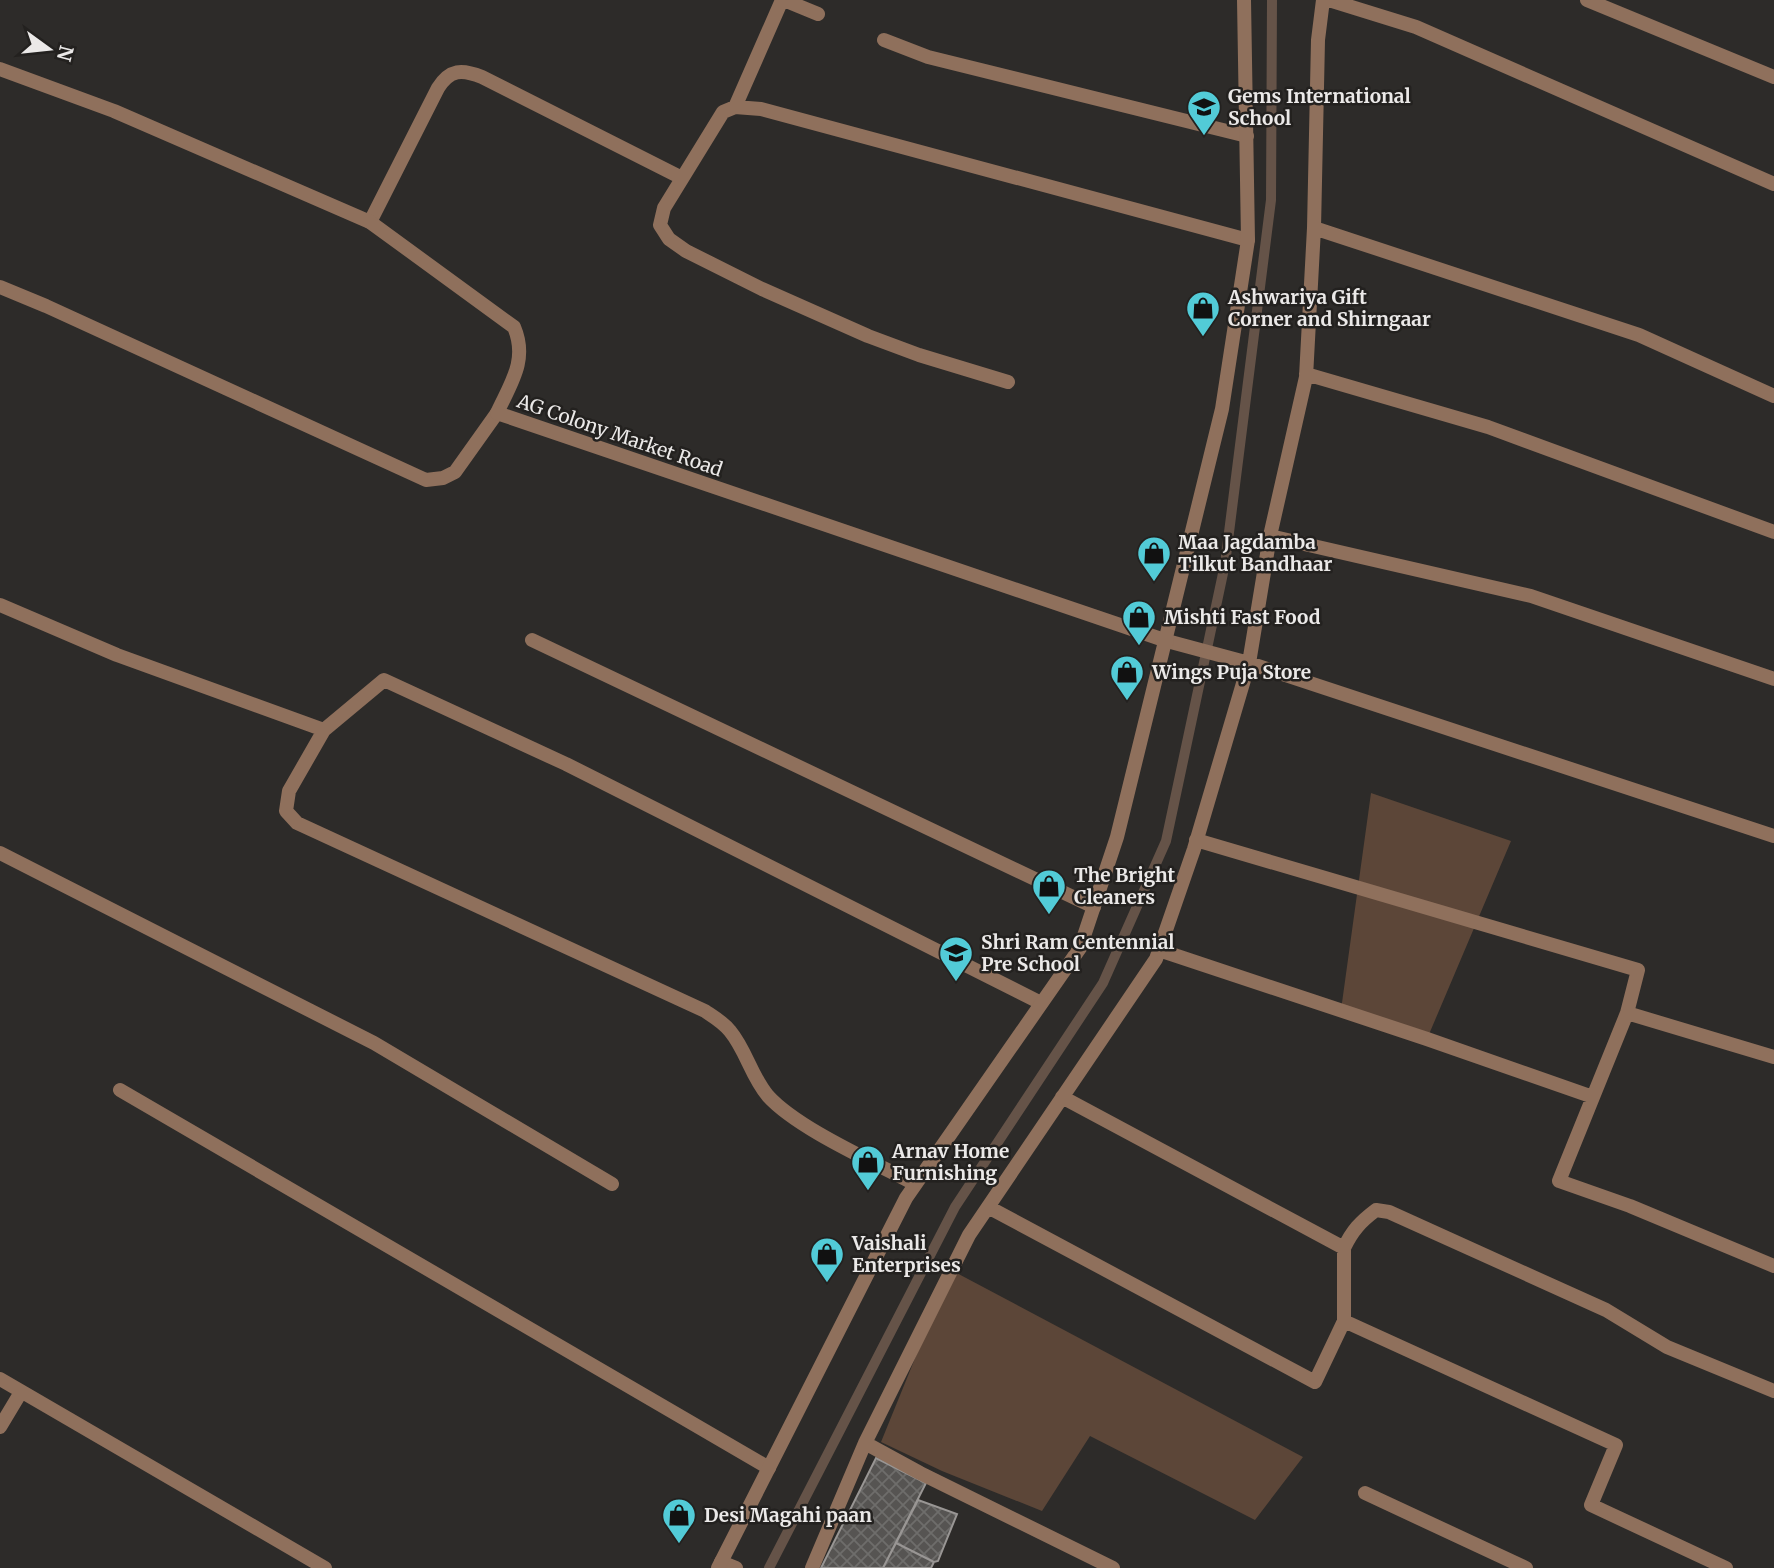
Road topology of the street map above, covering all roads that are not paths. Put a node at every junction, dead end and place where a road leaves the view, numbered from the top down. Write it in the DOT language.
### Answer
graph roads {
  1 [pos="783,0"];
  2 [pos="1244,0"];
  3 [pos="1323,0"];
  4 [pos="1329,0"];
  5 [pos="1587,0"];
  6 [pos="818,14"];
  7 [pos="884,40"];
  8 [pos="0,69"];
  9 [pos="1774,77"];
  10 [pos="735,107"];
  11 [pos="1247,136"];
  12 [pos="682,178"];
  13 [pos="1774,184"];
  14 [pos="370,222"];
  15 [pos="1314,228"];
  16 [pos="1248,240"];
  17 [pos="0,287"];
  18 [pos="1306,374"];
  19 [pos="1008,382"];
  20 [pos="1774,396"];
  21 [pos="497,413"];
  22 [pos="1774,532"];
  23 [pos="1270,536"];
  24 [pos="0,605"];
  25 [pos="532,640"];
  26 [pos="1167,641"];
  27 [pos="1249,663"];
  28 [pos="1774,679"];
  29 [pos="324,730"];
  30 [pos="1774,836"];
  31 [pos="1196,840"];
  32 [pos="0,852"];
  33 [pos="1094,907"];
  34 [pos="1159,950"];
  35 [pos="1041,1003"];
  36 [pos="1627,1013"];
  37 [pos="1774,1056"];
  38 [pos="120,1090"];
  39 [pos="1062,1097"];
  40 [pos="1593,1097"];
  41 [pos="612,1184"];
  42 [pos="915,1184"];
  43 [pos="988,1207"];
  44 [pos="1344,1248"];
  45 [pos="1774,1266"];
  46 [pos="1344,1321"];
  47 [pos="0,1379"];
  48 [pos="1774,1391"];
  49 [pos="21,1392"];
  50 [pos="0,1427"];
  51 [pos="866,1443"];
  52 [pos="769,1468"];
  53 [pos="1365,1493"];
  54 [pos="720,1565"];
  55 [pos="325,1568"];
  56 [pos="736,1568"];
  57 [pos="812,1568"];
  58 [pos="1113,1568"];
  59 [pos="1526,1568"];
  60 [pos="1726,1568"];
  1 -- 6 [label="street"];
  1 -- 10 [label="street"];
  2 -- 11 [label="street"];
  3 -- 15 [label="street"];
  4 -- 13 [label="street"];
  5 -- 9 [label="street"];
  7 -- 11 [label="street"];
  8 -- 14 [label="street, AG Colony Market Road"];
  10 -- 12 [label="street"];
  10 -- 16 [label="street"];
  11 -- 16 [label="street"];
  12 -- 14 [label="street"];
  12 -- 19 [label="street"];
  14 -- 21 [label="street, AG Colony Market Road"];
  15 -- 18 [label="street"];
  15 -- 20 [label="street"];
  16 -- 26 [label="street"];
  17 -- 21 [label="street"];
  18 -- 22 [label="street"];
  18 -- 23 [label="street"];
  21 -- 26 [label="street, AG Colony Market Road"];
  23 -- 27 [label="street"];
  23 -- 28 [label="street"];
  24 -- 29 [label="street"];
  25 -- 33 [label="street"];
  26 -- 27 [label="street, AG Colony Market Road"];
  26 -- 33 [label="street"];
  27 -- 30 [label="street, AG Colony Market Road"];
  27 -- 31 [label="street"];
  29 -- 35 [label="street"];
  29 -- 42 [label="street"];
  31 -- 34 [label="street"];
  31 -- 36 [label="street"];
  32 -- 41 [label="street"];
  33 -- 35 [label="street"];
  34 -- 39 [label="street"];
  34 -- 40 [label="street"];
  35 -- 42 [label="street"];
  36 -- 37 [label="street"];
  36 -- 40 [label="street"];
  38 -- 52 [label="street"];
  39 -- 43 [label="street"];
  39 -- 44 [label="street"];
  40 -- 45 [label="street"];
  42 -- 52 [label="street"];
  43 -- 46 [label="street"];
  43 -- 51 [label="street"];
  44 -- 46 [label="street"];
  44 -- 48 [label="street"];
  46 -- 60 [label="street"];
  47 -- 49 [label="street"];
  49 -- 50 [label="street"];
  49 -- 55 [label="street"];
  51 -- 57 [label="street"];
  51 -- 58 [label="street"];
  52 -- 54 [label="street"];
  53 -- 59 [label="street"];
  54 -- 56 [label="street"];
}
